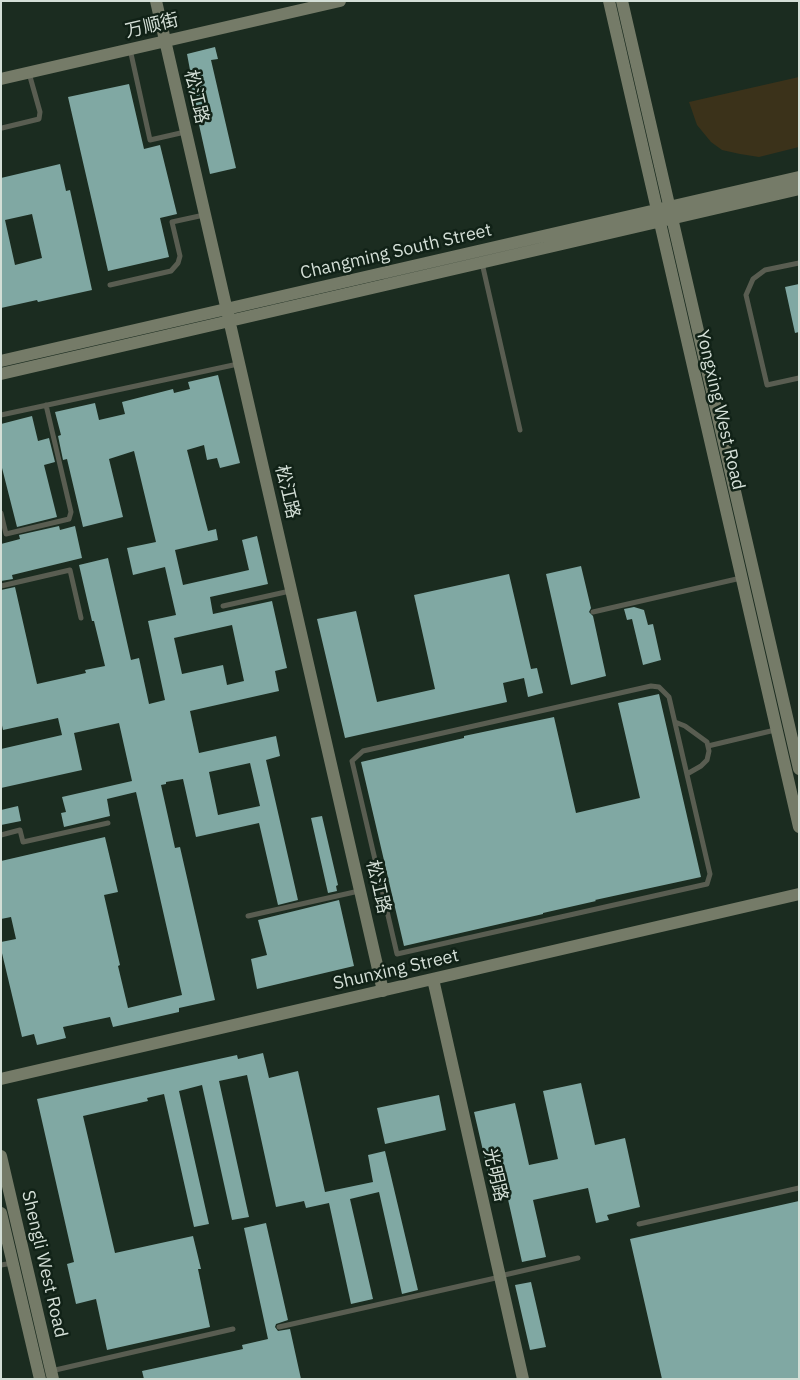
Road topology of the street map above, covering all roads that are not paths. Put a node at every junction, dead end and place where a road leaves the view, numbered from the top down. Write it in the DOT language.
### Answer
graph roads {
  1 [pos="156,1"];
  2 [pos="340,1"];
  3 [pos="609,1"];
  4 [pos="622,1"];
  5 [pos="165,41"];
  6 [pos="130,49"];
  7 [pos="29,72"];
  8 [pos="1,79"];
  9 [pos="2,128"];
  10 [pos="186,132"];
  11 [pos="799,176"];
  12 [pos="799,189"];
  13 [pos="664,214"];
  14 [pos="204,215"];
  15 [pos="482,263"];
  16 [pos="799,263"];
  17 [pos="110,285"];
  18 [pos="228,315"];
  19 [pos="1,361"];
  20 [pos="239,363"];
  21 [pos="1,374"];
  22 [pos="799,378"];
  23 [pos="46,405"];
  24 [pos="1,415"];
  25 [pos="520,430"];
  26 [pos="1,513"];
  27 [pos="741,578"];
  28 [pos="1,586"];
  29 [pos="292,591"];
  30 [pos="223,606"];
  31 [pos="593,612"];
  32 [pos="81,618"];
  33 [pos="675,722"];
  34 [pos="776,730"];
  35 [pos="708,746"];
  36 [pos="799,769"];
  37 [pos="687,774"];
  38 [pos="108,823"];
  39 [pos="799,827"];
  40 [pos="1,835"];
  41 [pos="361,891"];
  42 [pos="799,894"];
  43 [pos="248,916"];
  44 [pos="433,979"];
  45 [pos="384,990"];
  46 [pos="1,1079"];
  47 [pos="1,1156"];
  48 [pos="799,1188"];
  49 [pos="1,1213"];
  50 [pos="639,1224"];
  51 [pos="578,1258"];
  52 [pos="7,1264"];
  53 [pos="500,1277"];
  54 [pos="279,1326"];
  55 [pos="232,1329"];
  56 [pos="52,1375"];
  57 [pos="40,1379"];
  58 [pos="523,1379"];
  1 -- 5 [label="main road, 松江路"];
  2 -- 5 [label="main road, 万顺街"];
  3 -- 13 [label="main road, Yongxing West Road"];
  4 -- 13 [label="main road, Yongxing West Road"];
  5 -- 6 [label="main road, 万顺街"];
  5 -- 10 [label="main road, 松江路"];
  6 -- 7 [label="main road, 万顺街"];
  6 -- 10 [label="lane"];
  7 -- 8 [label="main road, 万顺街"];
  7 -- 9 [label="lane"];
  10 -- 14 [label="main road, 松江路"];
  11 -- 13 [label="main road, Changming South Street"];
  12 -- 13 [label="main road, Changming South Street"];
  13 -- 15 [label="main road, Changming South Street"];
  13 -- 18 [label="main road, Changming South Street"];
  13 -- 27 [label="main road, Yongxing West Road"];
  13 -- 36 [label="main road, Yongxing West Road"];
  14 -- 17 [label="lane"];
  14 -- 18 [label="main road, 松江路"];
  15 -- 18 [label="main road, Changming South Street"];
  15 -- 25 [label="lane"];
  16 -- 22 [label="lane"];
  18 -- 19 [label="main road, Changming South Street"];
  18 -- 20 [label="main road, 松江路"];
  18 -- 21 [label="main road, Changming South Street"];
  20 -- 23 [label="lane"];
  20 -- 29 [label="main road, 松江路"];
  23 -- 24 [label="lane"];
  23 -- 26 [label="lane"];
  27 -- 31 [label="lane"];
  27 -- 34 [label="main road, Yongxing West Road"];
  28 -- 32 [label="lane"];
  29 -- 30 [label="lane"];
  29 -- 41 [label="main road, 松江路"];
  33 -- 35 [label="lane"];
  33 -- 37 [label="lane"];
  33 -- 37 [label="lane"];
  34 -- 35 [label="lane"];
  34 -- 39 [label="main road, Yongxing West Road"];
  35 -- 37 [label="lane"];
  38 -- 40 [label="lane"];
  41 -- 43 [label="lane"];
  41 -- 45 [label="main road, 松江路"];
  42 -- 44 [label="main road, Shunxing Street"];
  44 -- 45 [label="main road, Shunxing Street"];
  44 -- 53 [label="main road, 光明路"];
  45 -- 46 [label="main road, Shunxing Street"];
  47 -- 56 [label="main road, Shengli West Road"];
  48 -- 50 [label="lane"];
  49 -- 52 [label="main road, Shengli West Road"];
  51 -- 53 [label="lane"];
  52 -- 57 [label="main road, Shengli West Road"];
  53 -- 54 [label="lane"];
  53 -- 58 [label="main road, 光明路"];
  55 -- 56 [label="lane"];
}
